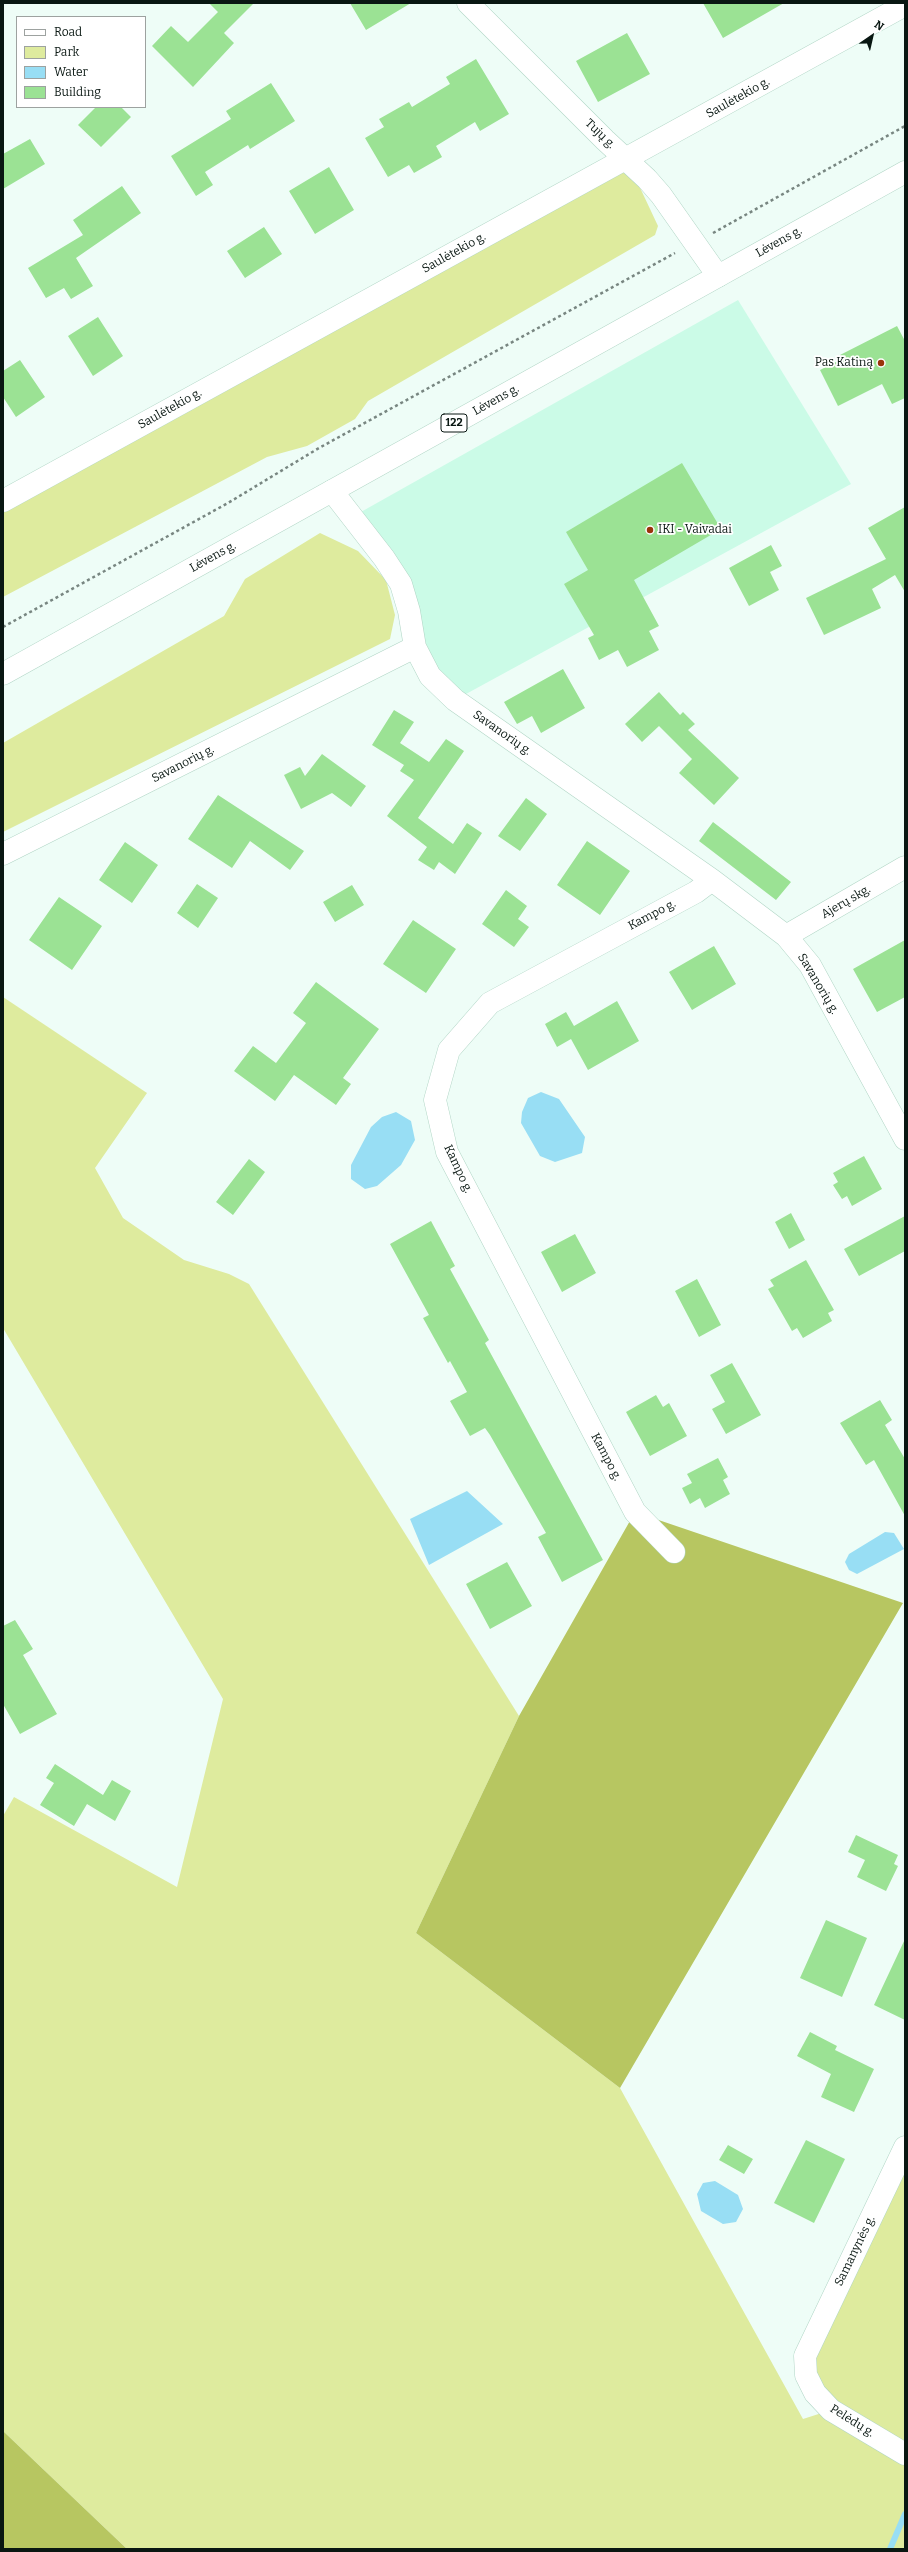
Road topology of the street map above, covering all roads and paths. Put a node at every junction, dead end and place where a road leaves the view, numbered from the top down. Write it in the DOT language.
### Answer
graph roads {
  1 [pos="468,3"];
  2 [pos="905,5"];
  3 [pos="905,126"];
  4 [pos="627,160"];
  5 [pos="905,172"];
  6 [pos="696,242"];
  7 [pos="718,276"];
  8 [pos="332,491"];
  9 [pos="3,501"];
  10 [pos="3,627"];
  11 [pos="415,647"];
  12 [pos="3,674"];
  13 [pos="3,854"];
  14 [pos="905,867"];
  15 [pos="712,880"];
  16 [pos="786,936"];
  17 [pos="905,1139"];
  18 [pos="674,1552"];
  19 [pos="905,2147"];
  20 [pos="805,2356"];
  21 [pos="905,2454"];
  1 -- 4 [label="street, Tujų g."];
  2 -- 4 [label="street, Saulėtekio g."];
  3 -- 6 [label="path"];
  4 -- 6 [label="street, Tujų g."];
  4 -- 9 [label="street, Saulėtekio g."];
  5 -- 7 [label="street, Lėvens g. / 122"];
  6 -- 7 [label="street, Tujų g."];
  6 -- 10 [label="path"];
  7 -- 8 [label="street, Lėvens g. / 122"];
  8 -- 11 [label="street"];
  8 -- 12 [label="street, Lėvens g. / 122"];
  11 -- 13 [label="street, Savanorių g."];
  11 -- 15 [label="street, Savanorių g."];
  14 -- 16 [label="street, Ajerų skg."];
  15 -- 16 [label="street, Savanorių g."];
  15 -- 18 [label="street, Kampo g."];
  16 -- 17 [label="street, Savanorių g."];
  19 -- 20 [label="street, Samanynės g."];
  20 -- 21 [label="street, Pelėdų g."];
}
